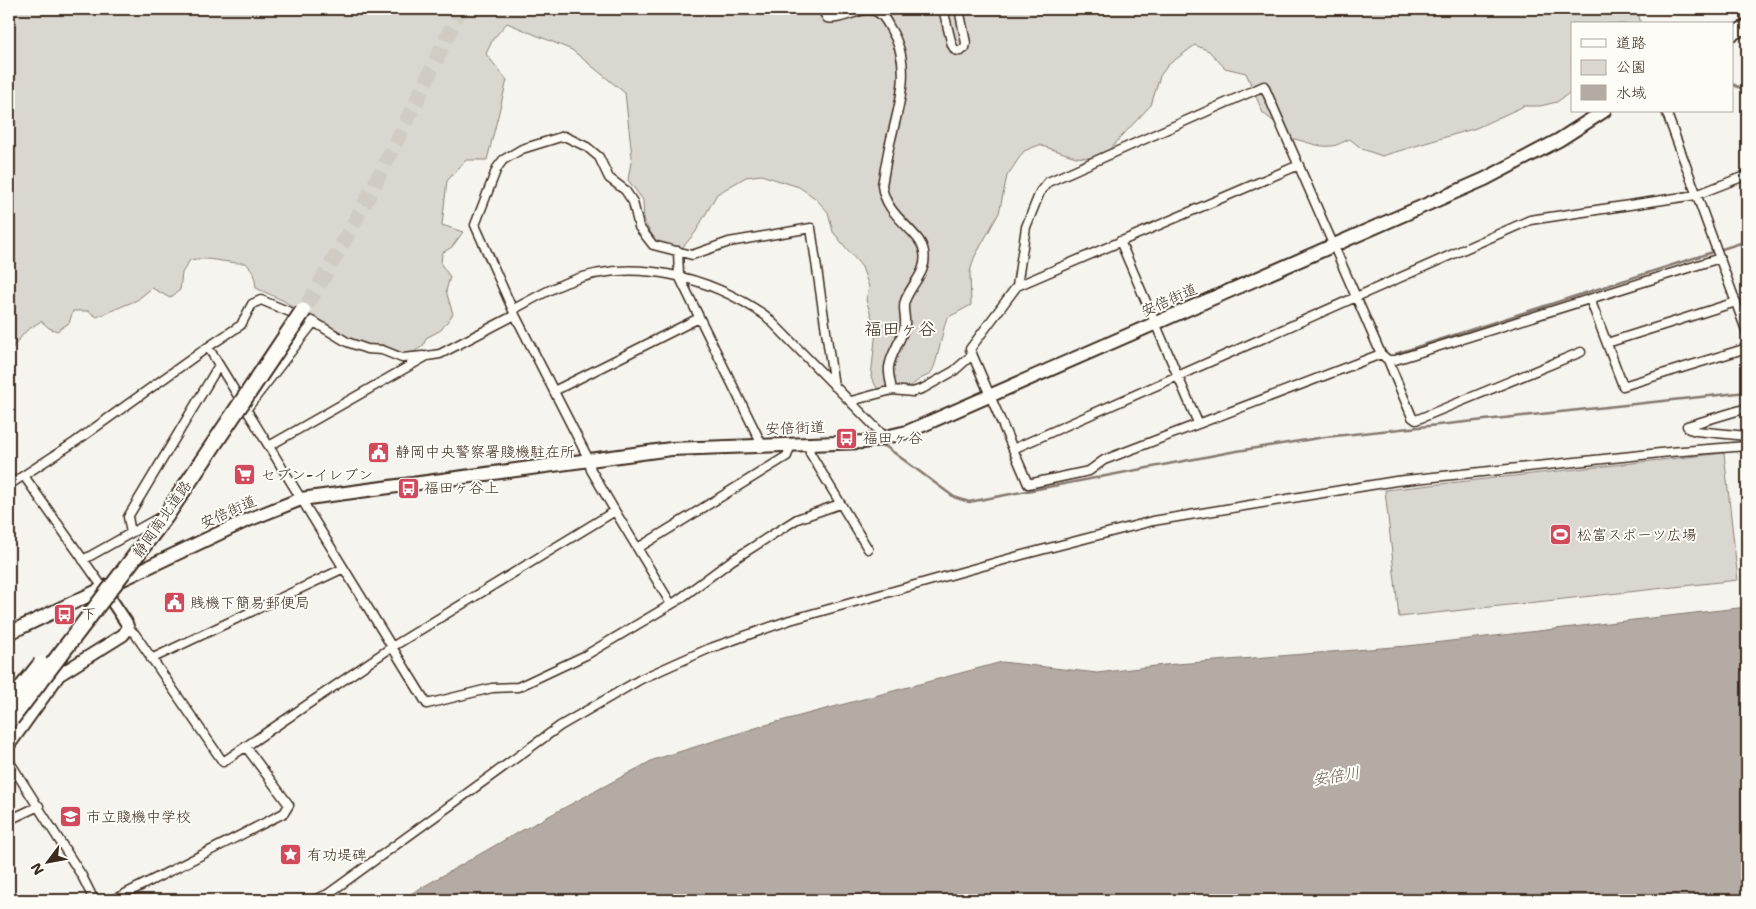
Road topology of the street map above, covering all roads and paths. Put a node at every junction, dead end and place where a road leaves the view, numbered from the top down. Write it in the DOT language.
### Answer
graph roads {
  1 [pos="825,9"];
  2 [pos="943,9"];
  3 [pos="959,9"];
  4 [pos="1747,26"];
  5 [pos="1734,33"];
  6 [pos="1602,112"];
  7 [pos="1666,112"];
  8 [pos="1299,164"];
  9 [pos="1747,175"];
  10 [pos="1696,194"];
  11 [pos="1120,241"];
  12 [pos="1333,246"];
  13 [pos="678,251"];
  14 [pos="1720,258"];
  15 [pos="679,276"];
  16 [pos="1017,286"];
  17 [pos="1355,298"];
  18 [pos="1590,299"];
  19 [pos="1736,302"];
  20 [pos="514,312"];
  21 [pos="700,318"];
  22 [pos="314,322"];
  23 [pos="1155,324"];
  24 [pos="1747,333"];
  25 [pos="1607,343"];
  26 [pos="208,347"];
  27 [pos="1747,348"];
  28 [pos="1581,352"];
  29 [pos="1382,354"];
  30 [pos="972,355"];
  31 [pos="428,356"];
  32 [pos="1388,360"];
  33 [pos="219,365"];
  34 [pos="1176,376"];
  35 [pos="834,386"];
  36 [pos="892,390"];
  37 [pos="554,391"];
  38 [pos="990,397"];
  39 [pos="851,401"];
  40 [pos="1747,408"];
  41 [pos="246,409"];
  42 [pos="1198,423"];
  43 [pos="1747,436"];
  44 [pos="885,437"];
  45 [pos="791,444"];
  46 [pos="809,444"];
  47 [pos="269,446"];
  48 [pos="762,446"];
  49 [pos="1747,446"];
  50 [pos="1014,449"];
  51 [pos="588,458"];
  52 [pos="24,476"];
  53 [pos="9,485"];
  54 [pos="301,499"];
  55 [pos="840,504"];
  56 [pos="615,511"];
  57 [pos="131,533"];
  58 [pos="638,548"];
  59 [pos="868,549"];
  60 [pos="83,560"];
  61 [pos="342,569"];
  62 [pos="104,589"];
  63 [pos="672,604"];
  64 [pos="128,628"];
  65 [pos="9,634"];
  66 [pos="392,647"];
  67 [pos="151,659"];
  68 [pos="9,704"];
  69 [pos="12,719"];
  70 [pos="9,745"];
  71 [pos="246,747"];
  72 [pos="9,761"];
  73 [pos="39,806"];
  74 [pos="9,820"];
  75 [pos="94,900"];
  76 [pos="113,900"];
  77 [pos="314,900"];
  1 -- 36 [label="street"];
  2 -- 3 [label="street"];
  4 -- 5 [label="main road"];
  6 -- 12 [label="main road, 安倍街道"];
  7 -- 10 [label="street"];
  8 -- 11 [label="street"];
  8 -- 12 [label="street"];
  8 -- 16 [label="street"];
  9 -- 10 [label="street"];
  10 -- 14 [label="street"];
  10 -- 17 [label="street"];
  11 -- 16 [label="street"];
  11 -- 23 [label="street"];
  12 -- 17 [label="street"];
  12 -- 23 [label="main road, 安倍街道"];
  13 -- 15 [label="street"];
  13 -- 20 [label="street"];
  13 -- 35 [label="street"];
  14 -- 18 [label="street"];
  14 -- 19 [label="street"];
  15 -- 20 [label="street"];
  15 -- 21 [label="street"];
  15 -- 35 [label="street"];
  16 -- 30 [label="street"];
  17 -- 29 [label="street"];
  17 -- 34 [label="street"];
  18 -- 25 [label="street"];
  18 -- 32 [label="street"];
  19 -- 24 [label="street"];
  19 -- 25 [label="street"];
  20 -- 31 [label="street"];
  20 -- 37 [label="street"];
  21 -- 37 [label="street"];
  21 -- 48 [label="street"];
  22 -- 26 [label="street"];
  22 -- 31 [label="street"];
  22 -- 41 [label="street"];
  23 -- 34 [label="street"];
  23 -- 38 [label="main road, 安倍街道"];
  25 -- 27 [label="street"];
  26 -- 33 [label="street"];
  26 -- 52 [label="street"];
  28 -- 32 [label="street"];
  29 -- 32 [label="street"];
  29 -- 42 [label="street"];
  30 -- 36 [label="street"];
  30 -- 38 [label="street"];
  31 -- 47 [label="street"];
  33 -- 41 [label="street"];
  33 -- 57 [label="street"];
  34 -- 42 [label="street"];
  34 -- 50 [label="street"];
  35 -- 39 [label="street"];
  36 -- 39 [label="street"];
  37 -- 51 [label="street"];
  38 -- 44 [label="main road, 安倍街道"];
  38 -- 50 [label="street"];
  39 -- 44 [label="street"];
  40 -- 43 [label="street"];
  41 -- 47 [label="street"];
  41 -- 57 [label="street"];
  42 -- 50 [label="street"];
  44 -- 46 [label="main road, 安倍街道"];
  45 -- 46 [label="main road, 安倍街道"];
  45 -- 48 [label="main road, 安倍街道"];
  45 -- 58 [label="street"];
  46 -- 55 [label="street"];
  47 -- 54 [label="street"];
  48 -- 51 [label="main road, 安倍街道"];
  49 -- 77 [label="street"];
  51 -- 54 [label="main road, 安倍街道"];
  51 -- 56 [label="street"];
  52 -- 53 [label="street"];
  52 -- 60 [label="street"];
  54 -- 61 [label="street"];
  54 -- 62 [label="main road, 安倍街道"];
  55 -- 59 [label="street"];
  55 -- 63 [label="street"];
  56 -- 58 [label="street"];
  56 -- 66 [label="street"];
  57 -- 60 [label="street"];
  58 -- 63 [label="street"];
  60 -- 62 [label="street"];
  61 -- 66 [label="street"];
  61 -- 67 [label="street"];
  62 -- 64 [label="street"];
  62 -- 65 [label="main road, 安倍街道"];
  63 -- 66 [label="street"];
  64 -- 67 [label="street"];
  64 -- 70 [label="street"];
  66 -- 71 [label="street"];
  67 -- 71 [label="street"];
  68 -- 69 [label="highway, 静岡南北道路, bridge"];
  71 -- 76 [label="street"];
  72 -- 73 [label="street"];
  73 -- 74 [label="street"];
  73 -- 75 [label="street"];
}
